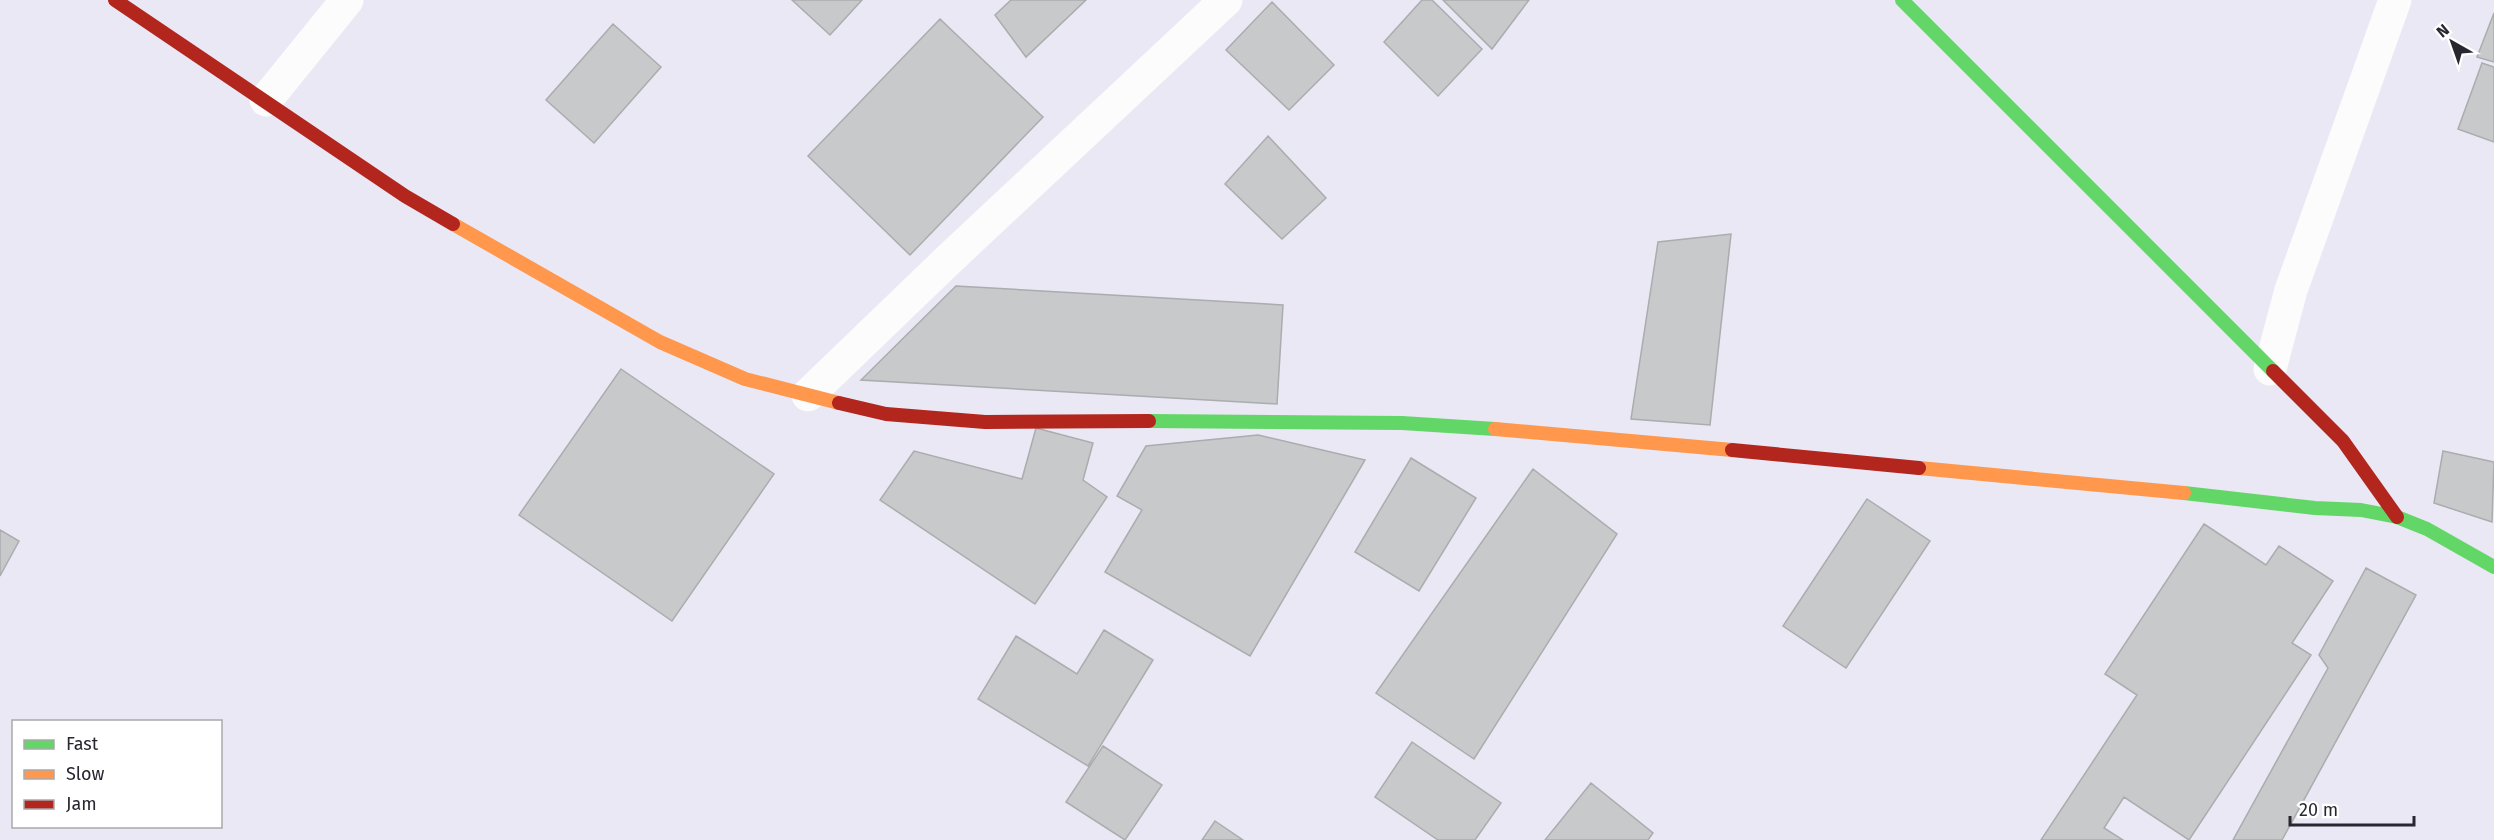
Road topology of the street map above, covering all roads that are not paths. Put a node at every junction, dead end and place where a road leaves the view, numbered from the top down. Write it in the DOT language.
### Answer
graph roads {
  1 [pos="114,0"];
  2 [pos="347,0"];
  3 [pos="1226,0"];
  4 [pos="1902,0"];
  5 [pos="2394,0"];
  6 [pos="266,100"];
  7 [pos="2270,369"];
  8 [pos="808,395"];
  9 [pos="2397,517"];
  10 [pos="2494,567"];
  1 -- 6 [label="street"];
  2 -- 6 [label="street"];
  3 -- 8 [label="street"];
  4 -- 7 [label="street"];
  5 -- 7 [label="street"];
  6 -- 8 [label="street"];
  7 -- 9 [label="street"];
  8 -- 9 [label="street"];
  9 -- 10 [label="street"];
}
